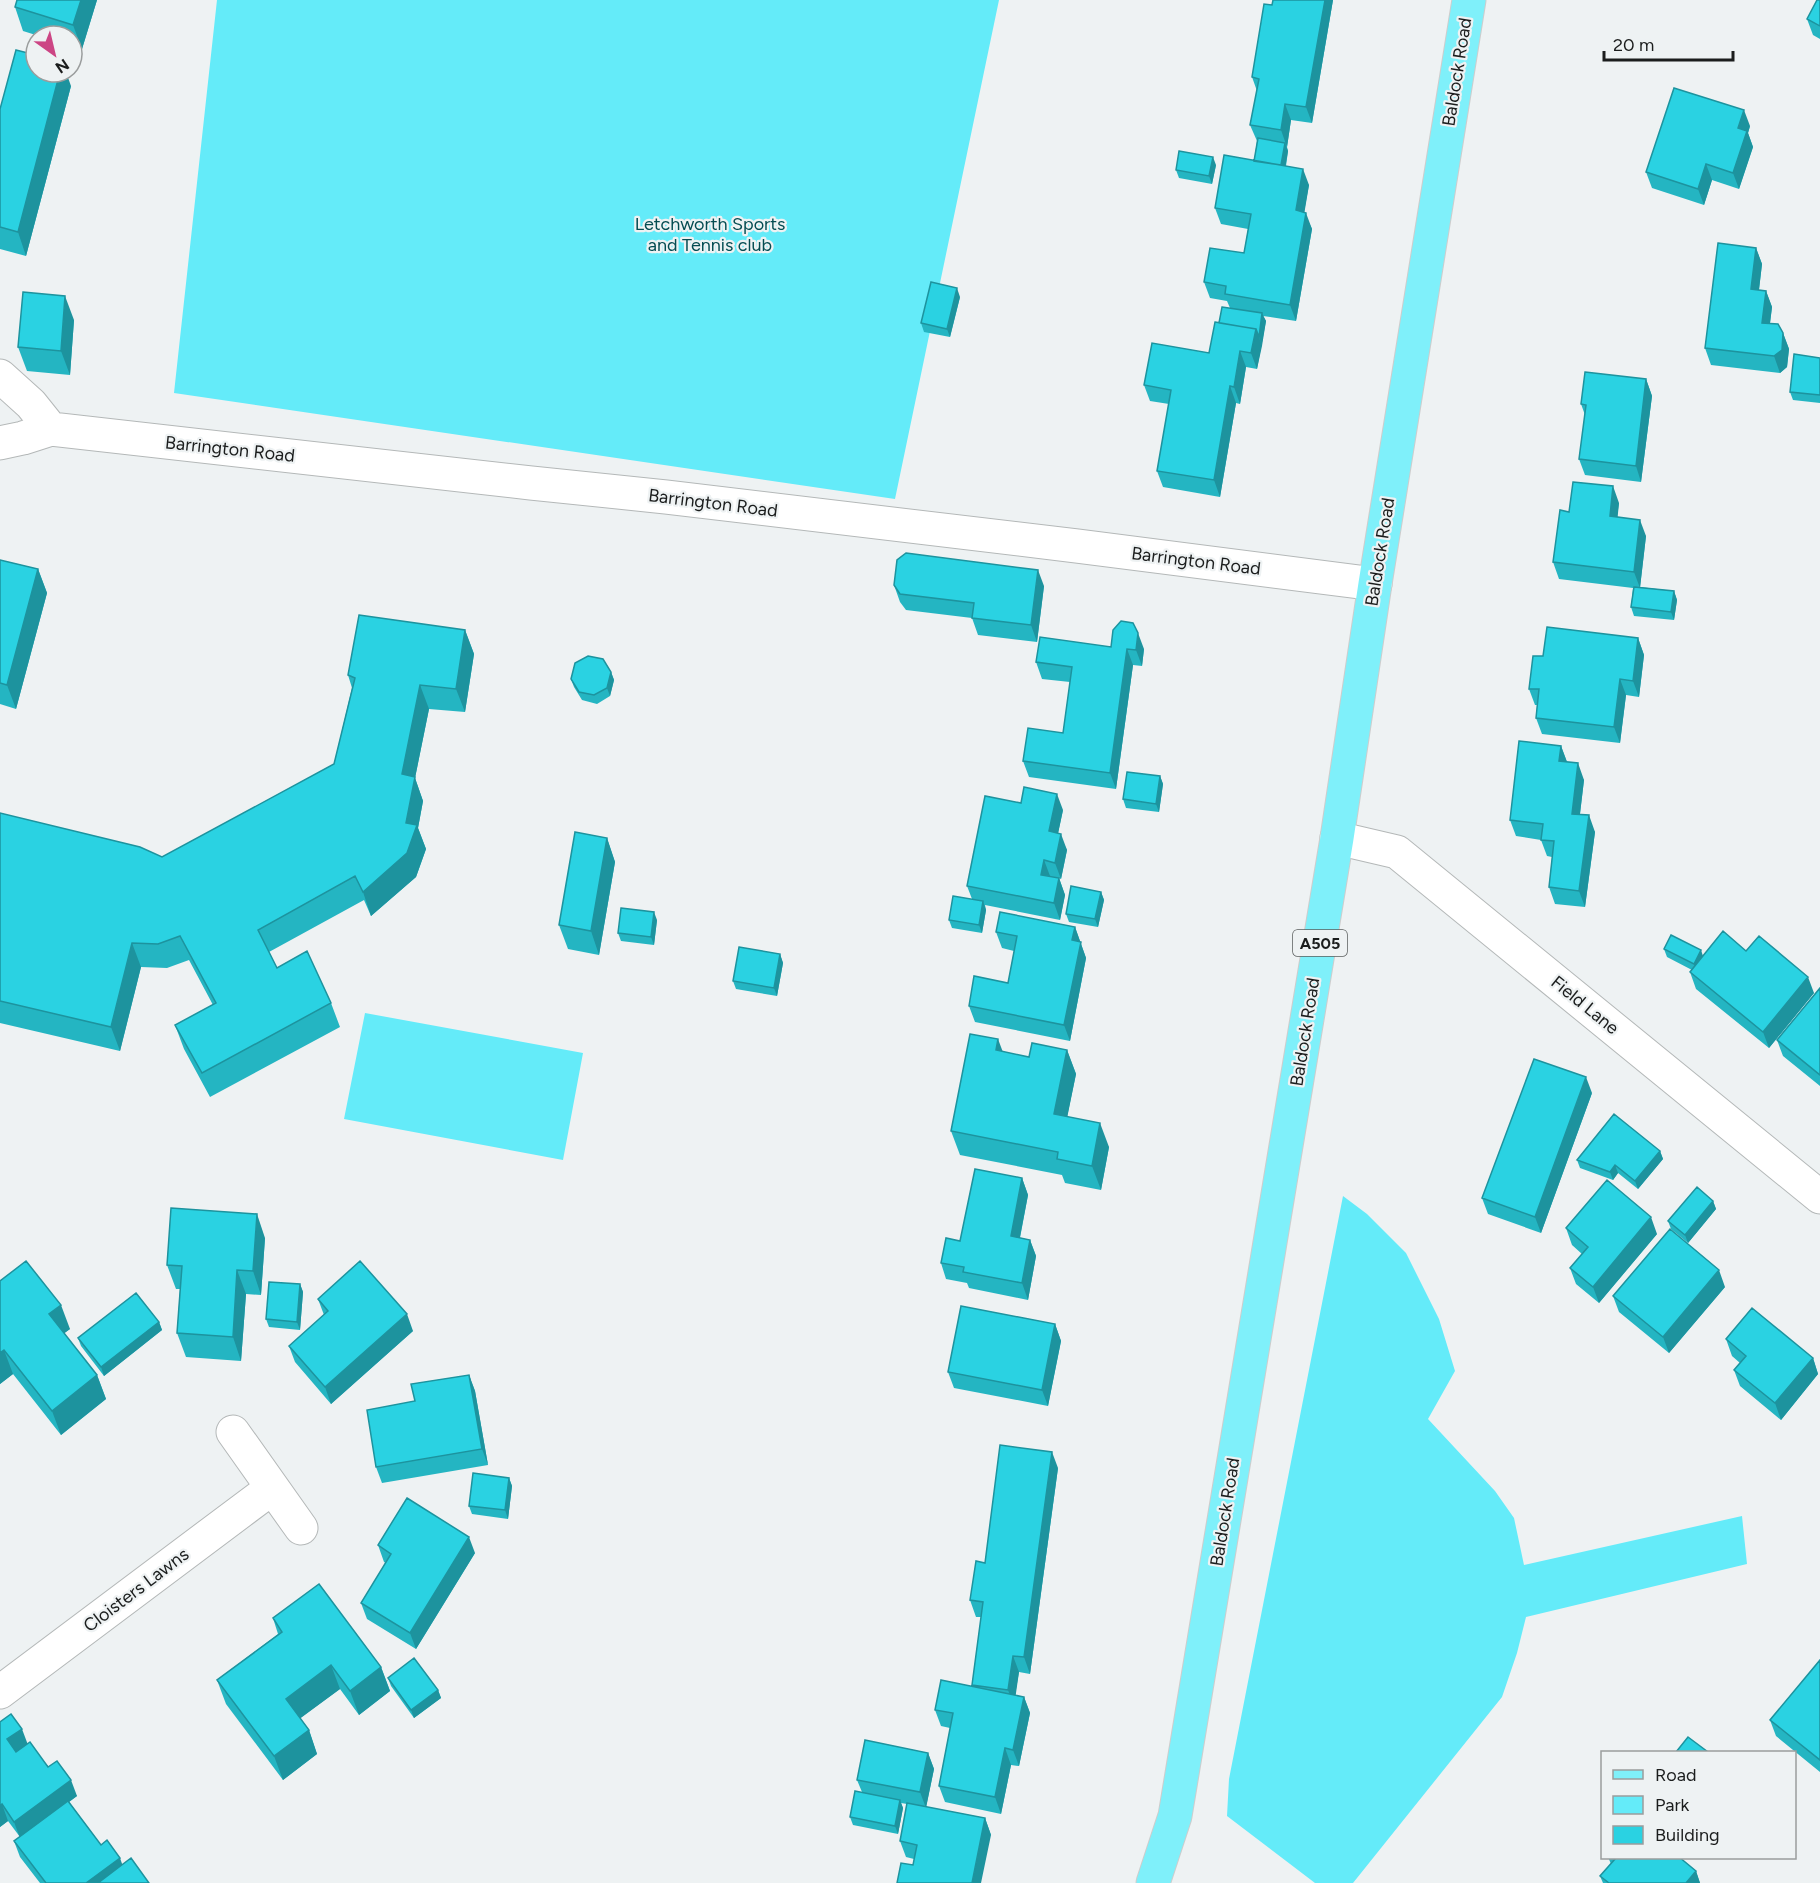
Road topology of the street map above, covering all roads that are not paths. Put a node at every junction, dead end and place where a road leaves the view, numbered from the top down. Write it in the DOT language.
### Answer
graph roads {
  1 [pos="1468,0"];
  2 [pos="0,376"];
  3 [pos="51,429"];
  4 [pos="0,443"];
  5 [pos="1375,585"];
  6 [pos="1337,838"];
  7 [pos="1820,1197"];
  8 [pos="233,1432"];
  9 [pos="272,1488"];
  10 [pos="301,1528"];
  11 [pos="0,1692"];
  12 [pos="1153,1883"];
  1 -- 5 [label="main road, Baldock Road / A505"];
  2 -- 3 [label="street"];
  3 -- 4 [label="street, Barrington Road"];
  3 -- 5 [label="street, Barrington Road"];
  5 -- 6 [label="main road, Baldock Road / A505"];
  6 -- 7 [label="street, Field Lane"];
  6 -- 12 [label="main road, Baldock Road / A505"];
  8 -- 9 [label="street"];
  9 -- 10 [label="street"];
  9 -- 11 [label="street, Cloisters Lawns"];
}
